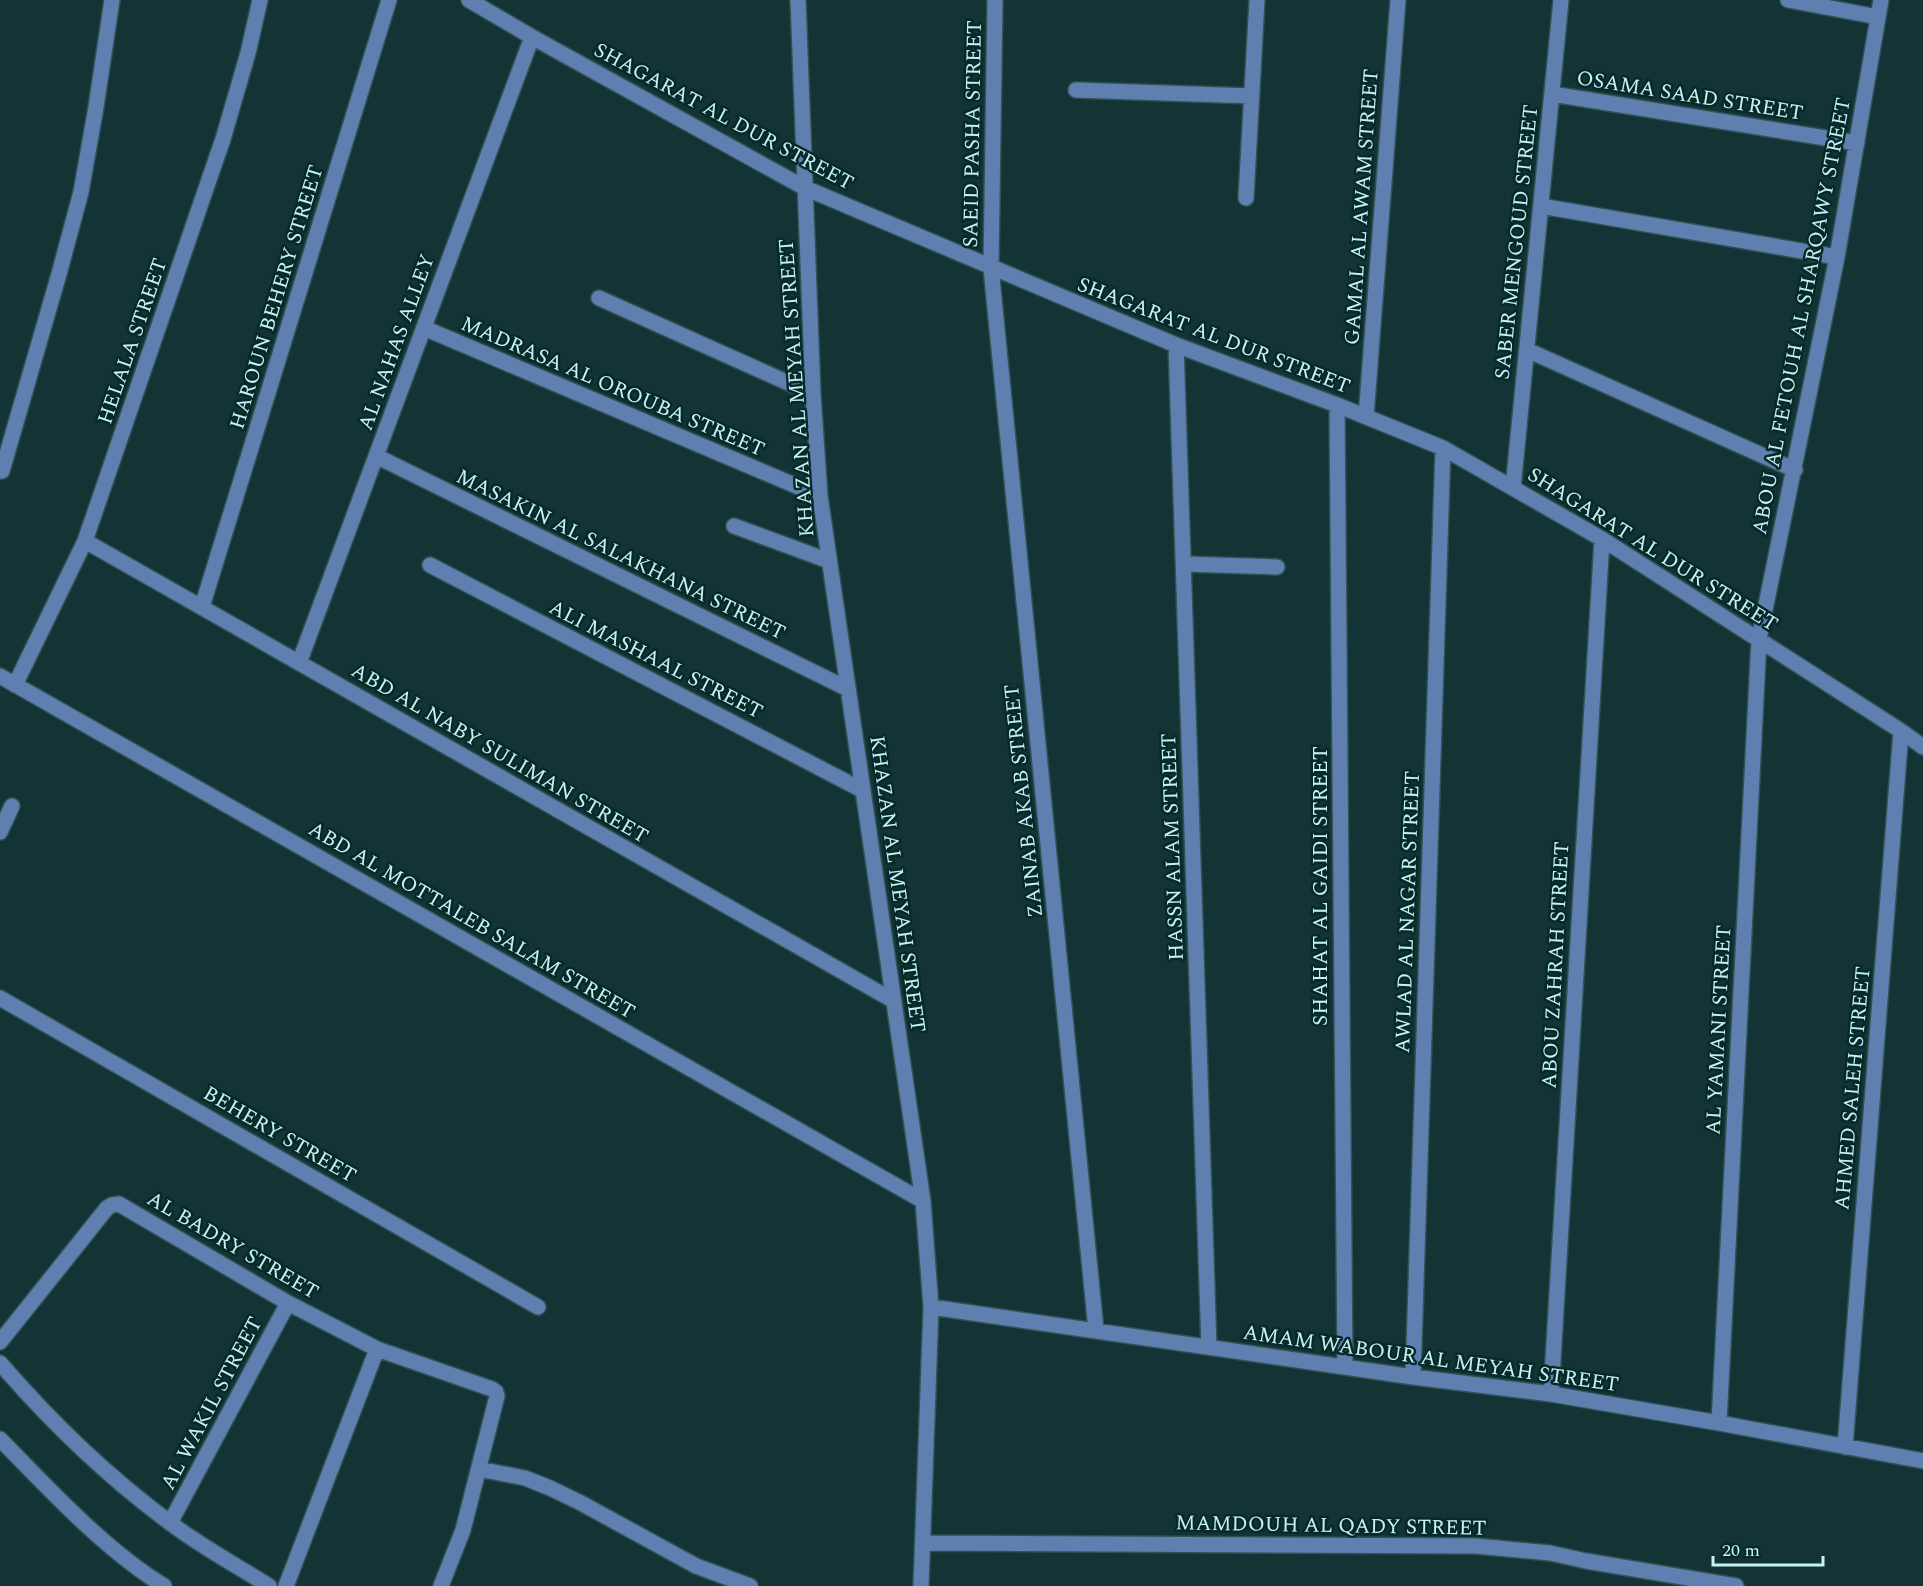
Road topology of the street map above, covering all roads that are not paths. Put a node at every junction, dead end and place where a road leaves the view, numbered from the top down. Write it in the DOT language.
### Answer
graph roads {
  1 [pos="112,0"];
  2 [pos="260,0"];
  3 [pos="389,0"];
  4 [pos="469,0"];
  5 [pos="798,0"];
  6 [pos="995,0"];
  7 [pos="1257,0"];
  8 [pos="1398,0"];
  9 [pos="1562,0"];
  10 [pos="1788,0"];
  11 [pos="1881,0"];
  12 [pos="1878,17"];
  13 [pos="532,37"];
  14 [pos="1076,90"];
  15 [pos="1552,94"];
  16 [pos="1252,96"];
  17 [pos="1857,143"];
  18 [pos="804,188"];
  19 [pos="1246,198"];
  20 [pos="1541,206"];
  21 [pos="1838,257"];
  22 [pos="991,268"];
  23 [pos="599,298"];
  24 [pos="423,328"];
  25 [pos="1176,345"];
  26 [pos="1527,350"];
  27 [pos="813,394"];
  28 [pos="1338,405"];
  29 [pos="1366,417"];
  30 [pos="1443,448"];
  31 [pos="376,456"];
  32 [pos="1795,470"];
  33 [pos="2,471"];
  34 [pos="1513,488"];
  35 [pos="820,496"];
  36 [pos="734,526"];
  37 [pos="1602,539"];
  38 [pos="86,541"];
  39 [pos="829,561"];
  40 [pos="1184,564"];
  41 [pos="430,566"];
  42 [pos="1277,567"];
  43 [pos="202,607"];
  44 [pos="1759,639"];
  45 [pos="299,663"];
  46 [pos="0,676"];
  47 [pos="15,685"];
  48 [pos="848,688"];
  49 [pos="1901,731"];
  50 [pos="1923,747"];
  51 [pos="862,790"];
  52 [pos="12,806"];
  53 [pos="0,831"];
  54 [pos="0,998"];
  55 [pos="894,1001"];
  56 [pos="923,1201"];
  57 [pos="288,1303"];
  58 [pos="538,1307"];
  59 [pos="931,1307"];
  60 [pos="1096,1330"];
  61 [pos="0,1342"];
  62 [pos="1209,1347"];
  63 [pos="377,1349"];
  64 [pos="0,1363"];
  65 [pos="1345,1367"];
  66 [pos="1413,1377"];
  67 [pos="1551,1394"];
  68 [pos="1719,1423"];
  69 [pos="0,1439"];
  70 [pos="1845,1447"];
  71 [pos="1923,1461"];
  72 [pos="479,1469"];
  73 [pos="170,1523"];
  74 [pos="923,1543"];
  75 [pos="164,1586"];
  76 [pos="269,1586"];
  77 [pos="286,1586"];
  78 [pos="441,1586"];
  79 [pos="750,1586"];
  80 [pos="921,1586"];
  81 [pos="1736,1586"];
  1 -- 33 [label="street"];
  2 -- 38 [label="street, HELALA STREET"];
  3 -- 43 [label="street, HAROUN BEHERY STREET"];
  4 -- 13 [label="street, SHAGARAT AL DUR STREET"];
  5 -- 18 [label="street, KHAZAN AL MEYAH STREET"];
  6 -- 22 [label="street, SAEID PASHA STREET"];
  7 -- 16 [label="street"];
  8 -- 29 [label="street, GAMAL AL AWAM STREET"];
  9 -- 15 [label="street, SABER MENGOUD STREET"];
  10 -- 12 [label="street"];
  11 -- 12 [label="street, ABOU AL FETOUH AL SHARQAWY STREET"];
  12 -- 17 [label="street, ABOU AL FETOUH AL SHARQAWY STREET"];
  13 -- 18 [label="street, SHAGARAT AL DUR STREET"];
  13 -- 24 [label="street, AL NAHAS ALLEY"];
  14 -- 16 [label="street"];
  15 -- 17 [label="street, OSAMA SAAD STREET"];
  15 -- 20 [label="street, SABER MENGOUD STREET"];
  16 -- 19 [label="street"];
  17 -- 21 [label="street, ABOU AL FETOUH AL SHARQAWY STREET"];
  18 -- 22 [label="street, SHAGARAT AL DUR STREET"];
  18 -- 27 [label="street, KHAZAN AL MEYAH STREET"];
  20 -- 21 [label="street"];
  20 -- 26 [label="street, SABER MENGOUD STREET"];
  21 -- 32 [label="street, ABOU AL FETOUH AL SHARQAWY STREET"];
  22 -- 25 [label="street, SHAGARAT AL DUR STREET"];
  22 -- 60 [label="street, ZAINAB AKAB STREET"];
  23 -- 27 [label="street"];
  24 -- 31 [label="street, AL NAHAS ALLEY"];
  24 -- 35 [label="street, MADRASA AL OROUBA STREET"];
  25 -- 28 [label="street, SHAGARAT AL DUR STREET"];
  25 -- 40 [label="street, HASSN ALAM STREET"];
  26 -- 32 [label="street"];
  26 -- 34 [label="street, SABER MENGOUD STREET"];
  27 -- 35 [label="street, KHAZAN AL MEYAH STREET"];
  28 -- 29 [label="street, SHAGARAT AL DUR STREET"];
  28 -- 65 [label="street, SHAHAT AL GAIDI STREET"];
  29 -- 30 [label="street, SHAGARAT AL DUR STREET"];
  30 -- 34 [label="street, SHAGARAT AL DUR STREET"];
  30 -- 66 [label="street, AWLAD AL NAGAR STREET"];
  31 -- 45 [label="street, AL NAHAS ALLEY"];
  31 -- 48 [label="street, MASAKIN AL SALAKHANA STREET"];
  32 -- 44 [label="street, ABOU AL FETOUH AL SHARQAWY STREET"];
  34 -- 37 [label="street, SHAGARAT AL DUR STREET"];
  35 -- 39 [label="street, KHAZAN AL MEYAH STREET"];
  36 -- 39 [label="street"];
  37 -- 44 [label="street, SHAGARAT AL DUR STREET"];
  37 -- 67 [label="street, ABOU ZAHRAH STREET"];
  38 -- 43 [label="street, ABD AL NABY SULIMAN STREET"];
  38 -- 47 [label="street, HELALA STREET"];
  39 -- 48 [label="street, KHAZAN AL MEYAH STREET"];
  40 -- 42 [label="street"];
  40 -- 62 [label="street, HASSN ALAM STREET"];
  41 -- 51 [label="street, ALI MASHAAL STREET"];
  43 -- 45 [label="street, ABD AL NABY SULIMAN STREET"];
  44 -- 49 [label="street, SHAGARAT AL DUR STREET"];
  44 -- 68 [label="street, AL YAMANI STREET"];
  45 -- 55 [label="street, ABD AL NABY SULIMAN STREET"];
  46 -- 47 [label="street, ABD AL MOTTALEB SALAM STREET"];
  47 -- 56 [label="street, ABD AL MOTTALEB SALAM STREET"];
  48 -- 51 [label="street, KHAZAN AL MEYAH STREET"];
  49 -- 50 [label="street, SHAGARAT AL DUR STREET"];
  49 -- 70 [label="street, AHMED SALEH STREET"];
  51 -- 55 [label="street, KHAZAN AL MEYAH STREET"];
  52 -- 53 [label="street"];
  54 -- 58 [label="street, BEHERY STREET"];
  55 -- 56 [label="street, KHAZAN AL MEYAH STREET"];
  56 -- 59 [label="street, KHAZAN AL MEYAH STREET"];
  57 -- 61 [label="street, AL BADRY STREET"];
  57 -- 63 [label="street, AL BADRY STREET"];
  57 -- 73 [label="street, AL WAKIL STREET"];
  59 -- 60 [label="street, AMAM WABOUR AL MEYAH STREET"];
  59 -- 74 [label="street, KHAZAN AL MEYAH STREET"];
  60 -- 62 [label="street, AMAM WABOUR AL MEYAH STREET"];
  62 -- 65 [label="street, AMAM WABOUR AL MEYAH STREET"];
  63 -- 72 [label="street, AL BADRY STREET"];
  63 -- 77 [label="street"];
  64 -- 73 [label="street"];
  65 -- 66 [label="street, AMAM WABOUR AL MEYAH STREET"];
  66 -- 67 [label="street, AMAM WABOUR AL MEYAH STREET"];
  67 -- 68 [label="street, AMAM WABOUR AL MEYAH STREET"];
  68 -- 70 [label="street, AMAM WABOUR AL MEYAH STREET"];
  69 -- 75 [label="street"];
  70 -- 71 [label="street, AMAM WABOUR AL MEYAH STREET"];
  72 -- 78 [label="street"];
  72 -- 79 [label="street"];
  73 -- 76 [label="street"];
  74 -- 80 [label="street, KHAZAN AL MEYAH STREET"];
  74 -- 81 [label="street, MAMDOUH AL QADY STREET"];
}
